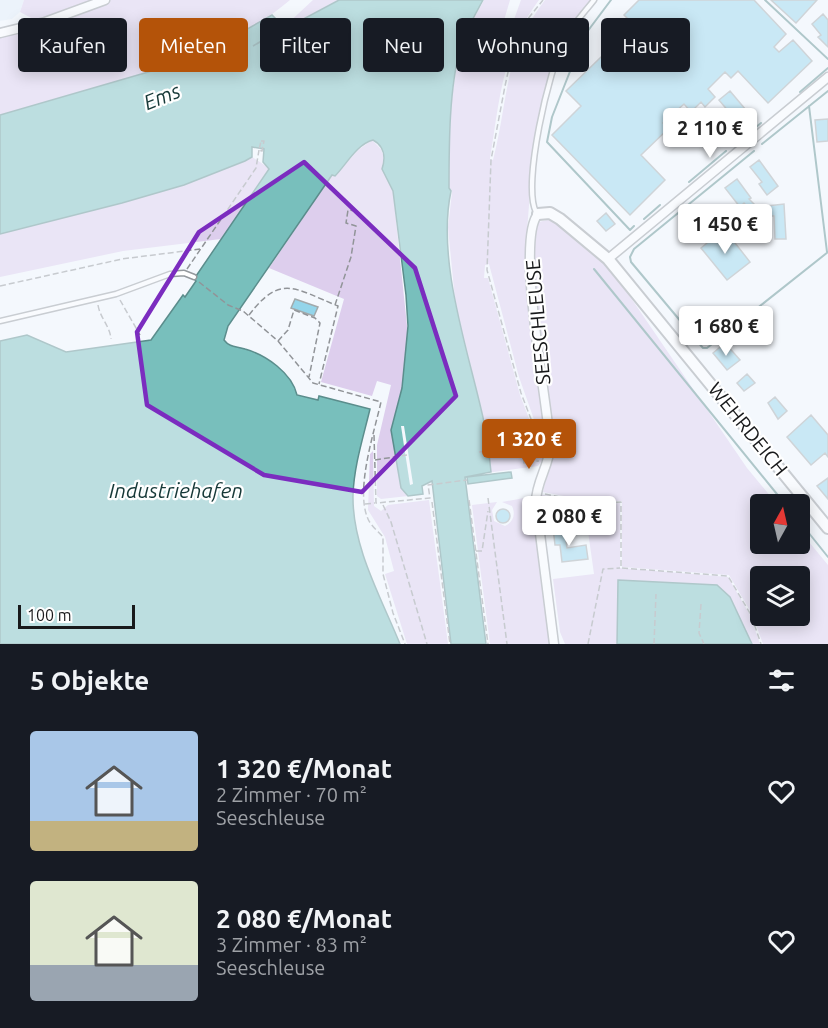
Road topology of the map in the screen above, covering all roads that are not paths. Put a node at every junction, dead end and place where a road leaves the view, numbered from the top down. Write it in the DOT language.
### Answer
graph roads {
  1 [pos="105,0"];
  2 [pos="594,0"];
  3 [pos="0,33"];
  4 [pos="828,77"];
  5 [pos="538,214"];
  6 [pos="608,259"];
  7 [pos="194,277"];
  8 [pos="0,321"];
  9 [pos="828,528"];
  10 [pos="554,644"];
  1 -- 3 [label="street"];
  2 -- 5 [label="lane"];
  4 -- 6 [label="street"];
  5 -- 6 [label="street, WEHRDEICH"];
  5 -- 10 [label="street, SEESCHLEUSE"];
  6 -- 9 [label="street, WEHRDEICH"];
  7 -- 8 [label="lane"];
}
